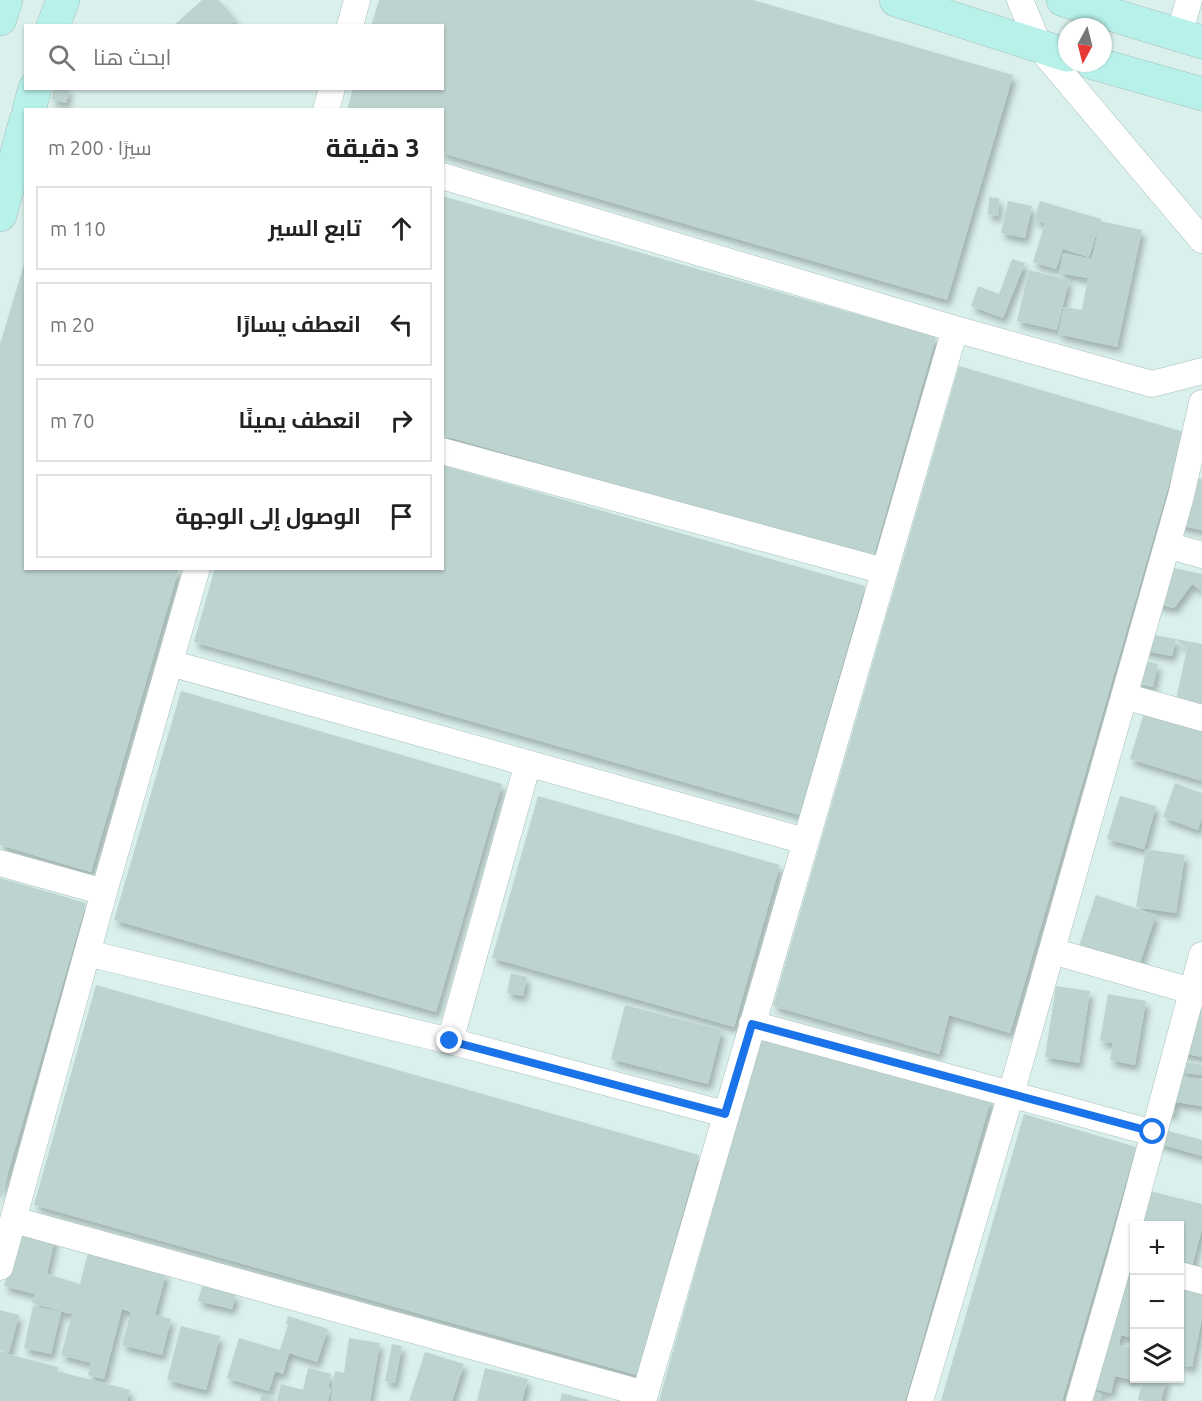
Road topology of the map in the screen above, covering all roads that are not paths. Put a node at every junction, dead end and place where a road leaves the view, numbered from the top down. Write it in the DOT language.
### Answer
graph roads {
  1 [pos="6,0"];
  2 [pos="63,0"];
  3 [pos="357,0"];
  4 [pos="896,0"];
  5 [pos="1020,0"];
  6 [pos="1063,0"];
  7 [pos="1189,0"];
  8 [pos="0,20"];
  9 [pos="54,24"];
  10 [pos="351,24"];
  11 [pos="1191,39"];
  12 [pos="1054,52"];
  13 [pos="1112,68"];
  14 [pos="34,90"];
  15 [pos="331,90"];
  16 [pos="1202,94"];
  17 [pos="29,108"];
  18 [pos="327,108"];
  19 [pos="24,128"];
  20 [pos="12,176"];
  21 [pos="444,177"];
  22 [pos="0,216"];
  23 [pos="1202,240"];
  24 [pos="955,329"];
  25 [pos="1202,371"];
  26 [pos="1202,403"];
  27 [pos="444,452"];
  28 [pos="1167,545"];
  29 [pos="1202,555"];
  30 [pos="196,570"];
  31 [pos="884,571"];
  32 [pos="170,663"];
  33 [pos="1124,696"];
  34 [pos="1202,718"];
  35 [pos="528,763"];
  36 [pos="805,841"];
  37 [pos="0,864"];
  38 [pos="104,892"];
  39 [pos="1052,951"];
  40 [pos="87,954"];
  41 [pos="1202,955"];
  42 [pos="1197,992"];
  43 [pos="752,1024"];
  44 [pos="450,1041"];
  45 [pos="1011,1094"];
  46 [pos="725,1114"];
  47 [pos="1153,1132"];
  48 [pos="14,1220"];
  49 [pos="1127,1261"];
  50 [pos="0,1267"];
  51 [pos="1184,1276"];
  52 [pos="1202,1281"];
  53 [pos="644,1397"];
  54 [pos="920,1401"];
  55 [pos="1078,1401"];
  1 -- 8 [label="main road"];
  2 -- 9 [label="main road"];
  3 -- 10 [label="street"];
  4 -- 12 [label="main road"];
  5 -- 12 [label="street"];
  6 -- 11 [label="main road"];
  7 -- 11 [label="street"];
  12 -- 23 [label="street"];
  13 -- 16 [label="main road"];
  14 -- 17 [label="main road"];
  15 -- 18 [label="street"];
  19 -- 20 [label="main road"];
  20 -- 22 [label="main road"];
  21 -- 24 [label="street"];
  24 -- 25 [label="street"];
  24 -- 31 [label="street"];
  26 -- 28 [label="street"];
  27 -- 31 [label="street"];
  28 -- 29 [label="street"];
  28 -- 33 [label="street"];
  30 -- 32 [label="street"];
  31 -- 36 [label="street"];
  32 -- 35 [label="street"];
  32 -- 38 [label="street"];
  33 -- 34 [label="street"];
  33 -- 39 [label="street"];
  35 -- 36 [label="street"];
  35 -- 44 [label="street"];
  36 -- 43 [label="street"];
  37 -- 38 [label="street"];
  38 -- 40 [label="street"];
  39 -- 42 [label="street"];
  39 -- 45 [label="street"];
  40 -- 44 [label="street"];
  40 -- 48 [label="street"];
  41 -- 42 [label="street"];
  42 -- 47 [label="street"];
  43 -- 45 [label="street"];
  43 -- 46 [label="street"];
  44 -- 46 [label="street"];
  45 -- 47 [label="street"];
  45 -- 54 [label="street"];
  46 -- 53 [label="street"];
  47 -- 49 [label="street"];
  48 -- 50 [label="street"];
  48 -- 53 [label="street"];
  49 -- 55 [label="street"];
  51 -- 52 [label="street"];
}
